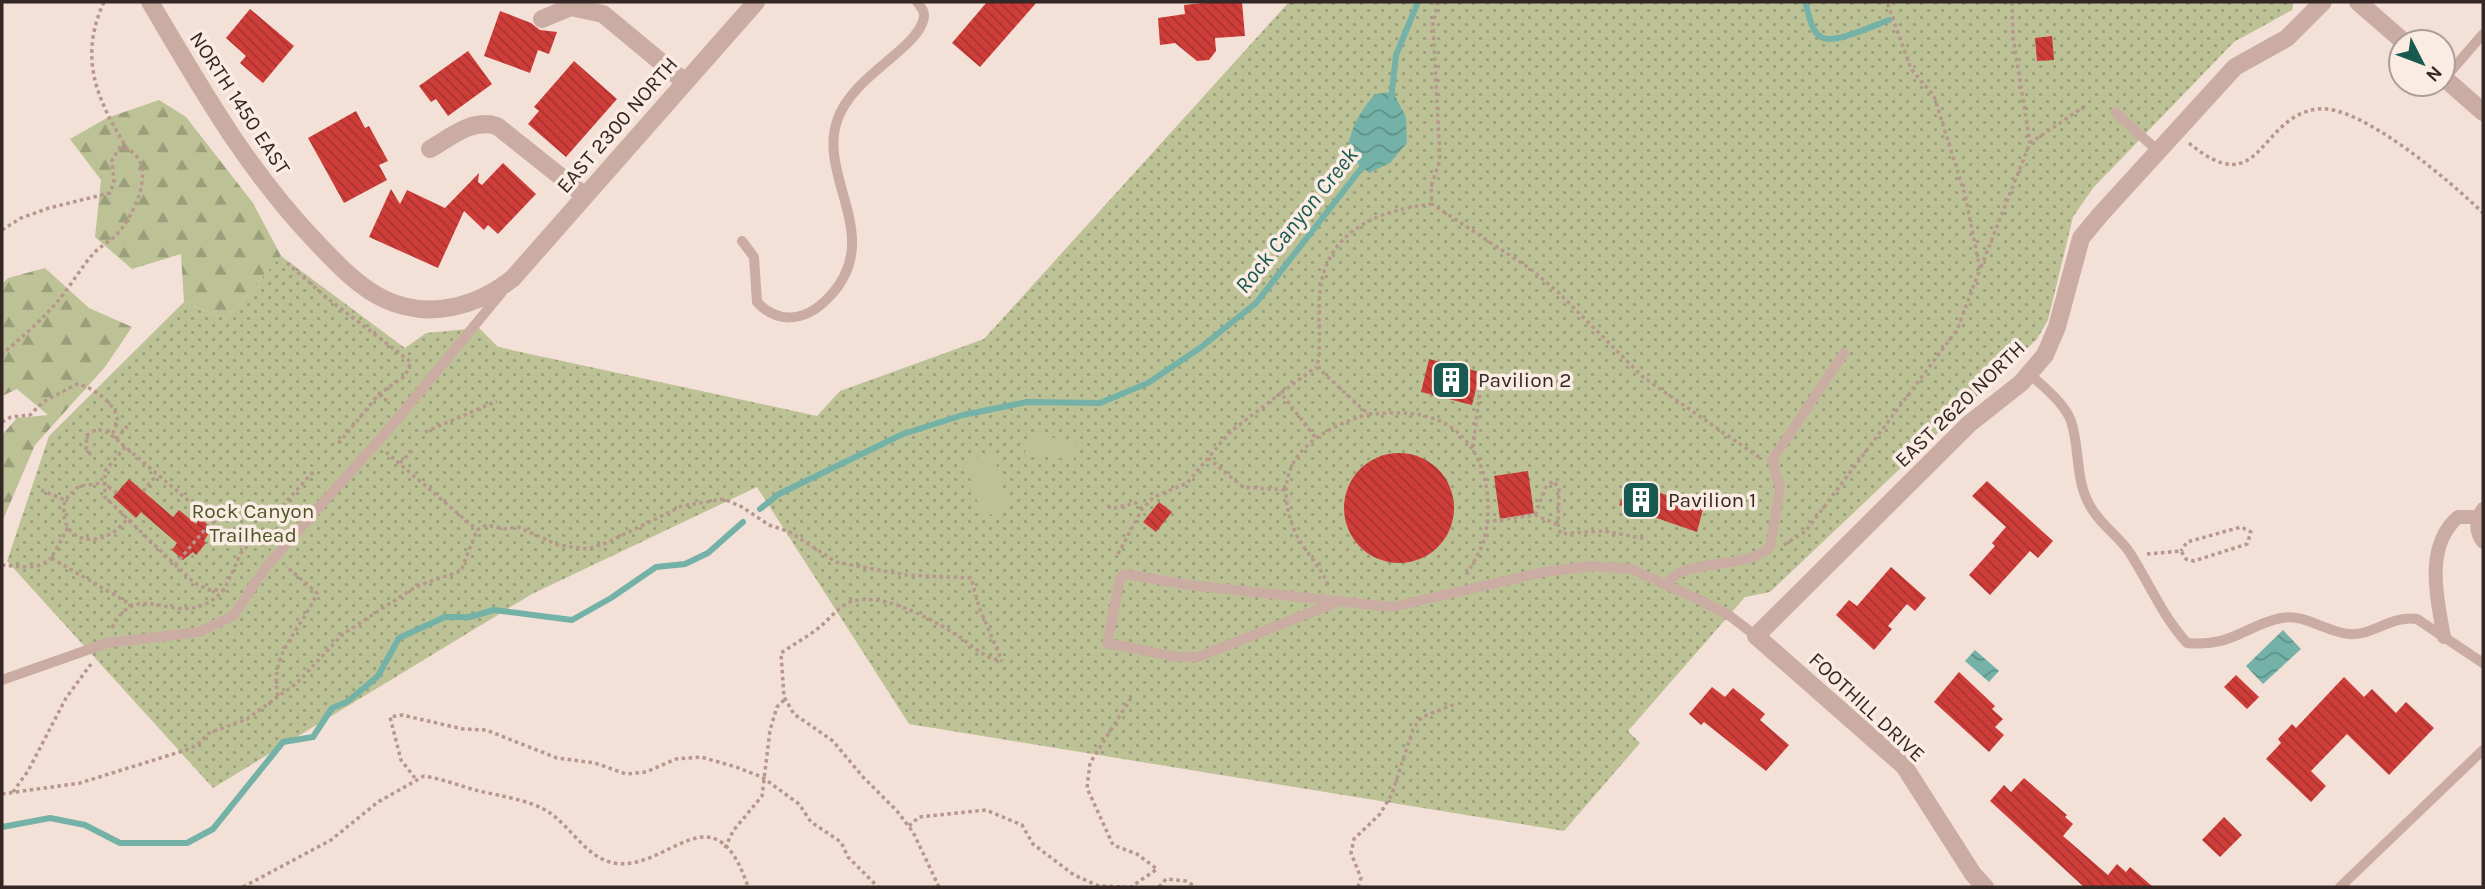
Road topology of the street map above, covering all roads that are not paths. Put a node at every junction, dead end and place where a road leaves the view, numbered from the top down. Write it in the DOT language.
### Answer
graph roads {
  1 [pos="150,2"];
  2 [pos="756,2"];
  3 [pos="917,2"];
  4 [pos="2323,2"];
  5 [pos="2358,2"];
  6 [pos="542,19"];
  7 [pos="2388,28"];
  8 [pos="2483,34"];
  9 [pos="2457,63"];
  10 [pos="685,82"];
  11 [pos="2457,89"];
  12 [pos="2115,112"];
  13 [pos="2483,112"];
  14 [pos="430,149"];
  15 [pos="2158,151"];
  16 [pos="585,195"];
  17 [pos="742,242"];
  18 [pos="513,278"];
  19 [pos="1844,353"];
  20 [pos="2029,373"];
  21 [pos="2481,513"];
  22 [pos="2483,542"];
  23 [pos="1667,584"];
  24 [pos="1335,603"];
  25 [pos="1756,636"];
  26 [pos="2444,637"];
  27 [pos="2483,663"];
  28 [pos="2,680"];
  29 [pos="2483,750"];
  30 [pos="1985,887"];
  31 [pos="2340,887"];
  1 -- 18 [label="street, NORTH 1450 EAST"];
  2 -- 10 [label="street, EAST 2300 NORTH"];
  3 -- 17 [label="lane"];
  4 -- 15 [label="street, EAST 2620 NORTH"];
  5 -- 7 [label="street"];
  6 -- 10 [label="street"];
  8 -- 9 [label="lane"];
  10 -- 16 [label="street, EAST 2300 NORTH"];
  11 -- 13 [label="street"];
  12 -- 15 [label="lane"];
  14 -- 16 [label="street"];
  15 -- 20 [label="street, EAST 2620 NORTH"];
  16 -- 18 [label="street, EAST 2300 NORTH"];
  18 -- 28 [label="lane"];
  19 -- 23 [label="lane"];
  20 -- 25 [label="street, EAST 2620 NORTH"];
  20 -- 26 [label="lane"];
  21 -- 22 [label="street"];
  21 -- 26 [label="street"];
  23 -- 24 [label="lane"];
  23 -- 25 [label="lane"];
  24 -- 24 [label="lane"];
  25 -- 30 [label="street, FOOTHILL DRIVE"];
  26 -- 27 [label="lane"];
  29 -- 31 [label="lane"];
}
